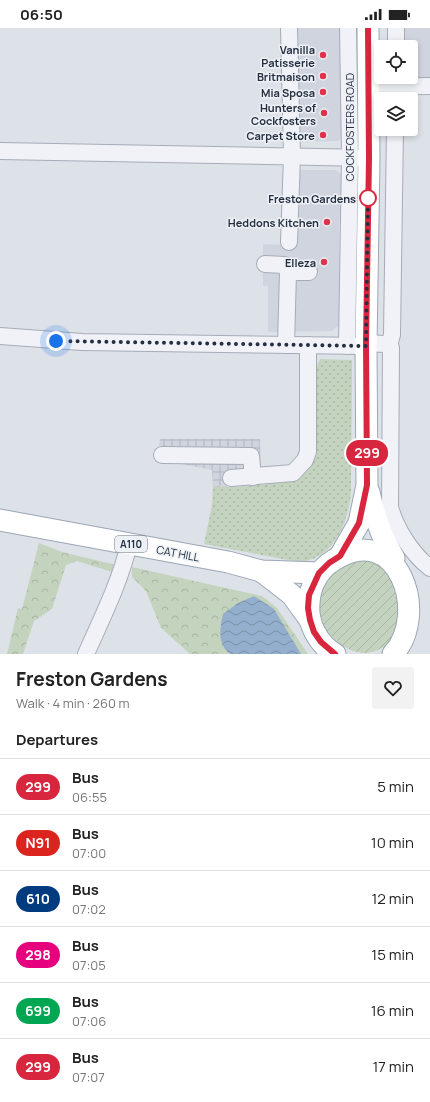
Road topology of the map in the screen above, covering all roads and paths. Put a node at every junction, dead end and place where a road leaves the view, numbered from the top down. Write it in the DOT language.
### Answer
graph roads {
  1 [pos="289,28"];
  2 [pos="348,28"];
  3 [pos="368,28"];
  4 [pos="396,28"];
  5 [pos="396,40"];
  6 [pos="430,86"];
  7 [pos="368,87"];
  8 [pos="396,87"];
  9 [pos="395,136"];
  10 [pos="0,151"];
  11 [pos="292,156"];
  12 [pos="359,157"];
  13 [pos="367,231"];
  14 [pos="393,233"];
  15 [pos="290,242"];
  16 [pos="265,264"];
  17 [pos="288,272"];
  18 [pos="309,272"];
  19 [pos="0,336"];
  20 [pos="286,345"];
  21 [pos="308,345"];
  22 [pos="359,345"];
  23 [pos="389,345"];
  24 [pos="162,455"];
  25 [pos="253,477"];
  26 [pos="231,478"];
  27 [pos="367,485"];
  28 [pos="0,520"];
  29 [pos="129,544"];
  30 [pos="340,556"];
  31 [pos="394,558"];
  32 [pos="430,568"];
  33 [pos="261,571"];
  34 [pos="319,573"];
  35 [pos="310,620"];
  36 [pos="333,653"];
  37 [pos="86,654"];
  38 [pos="393,654"];
  1 -- 11 [label="street"];
  2 -- 12 [label="street, COCKFOSTERS ROAD"];
  3 -- 7 [label="main road, COCKFOSTERS ROAD"];
  4 -- 5 [label="street"];
  6 -- 8 [label="street"];
  7 -- 8 [label="street"];
  7 -- 12 [label="main road, COCKFOSTERS ROAD"];
  9 -- 14 [label="street"];
  10 -- 11 [label="street"];
  11 -- 12 [label="street"];
  11 -- 15 [label="street"];
  12 -- 13 [label="main road, COCKFOSTERS ROAD"];
  12 -- 22 [label="street, COCKFOSTERS ROAD"];
  13 -- 14 [label="street"];
  13 -- 22 [label="main road, COCKFOSTERS ROAD"];
  14 -- 23 [label="street"];
  16 -- 17 [label="street"];
  17 -- 18 [label="street"];
  17 -- 20 [label="street"];
  19 -- 20 [label="street"];
  20 -- 21 [label="street"];
  21 -- 22 [label="street"];
  21 -- 25 [label="street"];
  22 -- 23 [label="street"];
  22 -- 27 [label="main road, COCKFOSTERS ROAD"];
  23 -- 32 [label="street"];
  24 -- 25 [label="street"];
  25 -- 26 [label="street"];
  27 -- 30 [label="main road, COCKFOSTERS ROAD"];
  27 -- 31 [label="main road, COCKFOSTERS ROAD"];
  28 -- 29 [label="main road, CAT HILL / A110"];
  29 -- 33 [label="main road, CAT HILL / A110"];
  29 -- 37 [label="street"];
  30 -- 31 [label="main road"];
  30 -- 34 [label="main road"];
  31 -- 38 [label="main road"];
  33 -- 34 [label="main road, CAT HILL / A110"];
  33 -- 35 [label="main road, CAT HILL / A110"];
  34 -- 35 [label="main road"];
  35 -- 36 [label="main road"];
}
